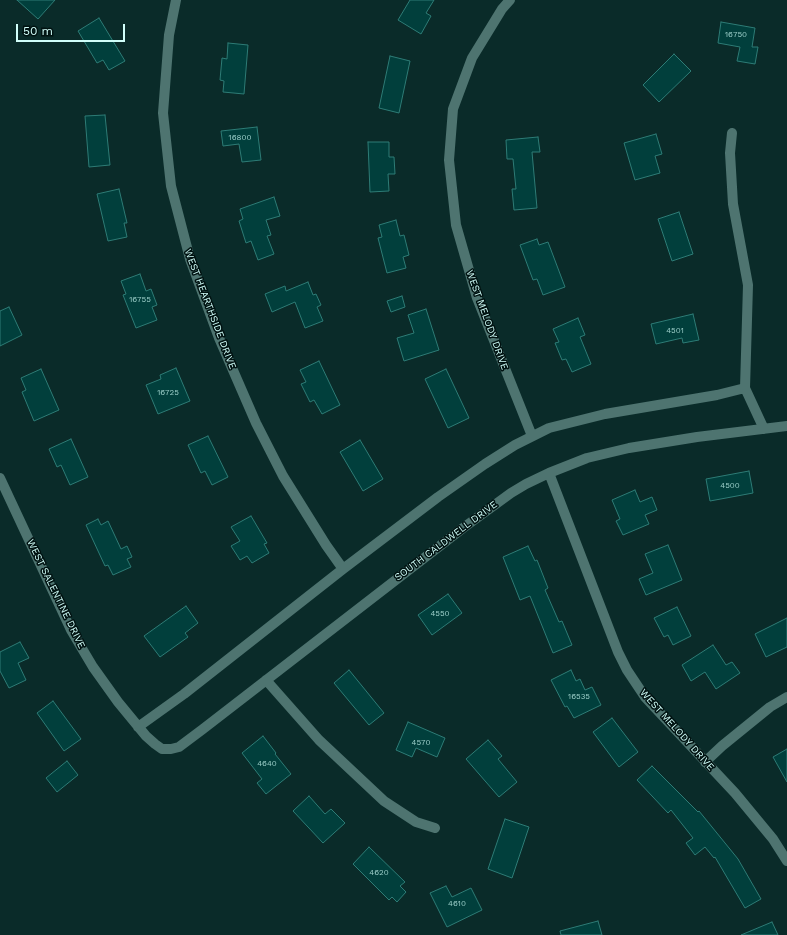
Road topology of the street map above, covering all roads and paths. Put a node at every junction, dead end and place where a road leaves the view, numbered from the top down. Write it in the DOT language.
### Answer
graph roads {
  1 [pos="176,0"];
  2 [pos="510,0"];
  3 [pos="732,133"];
  4 [pos="745,388"];
  5 [pos="787,426"];
  6 [pos="764,429"];
  7 [pos="532,436"];
  8 [pos="549,473"];
  9 [pos="0,478"];
  10 [pos="343,569"];
  11 [pos="266,680"];
  12 [pos="787,697"];
  13 [pos="138,727"];
  14 [pos="151,741"];
  15 [pos="705,762"];
  16 [pos="435,828"];
  17 [pos="787,861"];
  1 -- 10 [label="street, WEST HEARTHSIDE DRIVE"];
  2 -- 7 [label="street, WEST MELODY DRIVE"];
  3 -- 4 [label="street"];
  4 -- 6 [label="street"];
  4 -- 7 [label="street"];
  5 -- 6 [label="street, SOUTH CALDWELL DRIVE"];
  6 -- 8 [label="street, SOUTH CALDWELL DRIVE"];
  7 -- 10 [label="street"];
  8 -- 11 [label="street, SOUTH CALDWELL DRIVE"];
  8 -- 15 [label="street, WEST MELODY DRIVE"];
  9 -- 13 [label="street, WEST SALENTINE DRIVE"];
  10 -- 13 [label="street"];
  11 -- 14 [label="street, SOUTH CALDWELL DRIVE"];
  11 -- 16 [label="street"];
  12 -- 15 [label="street"];
  13 -- 14 [label="street, WEST SALENTINE DRIVE"];
  15 -- 17 [label="street, WEST MELODY DRIVE"];
}
